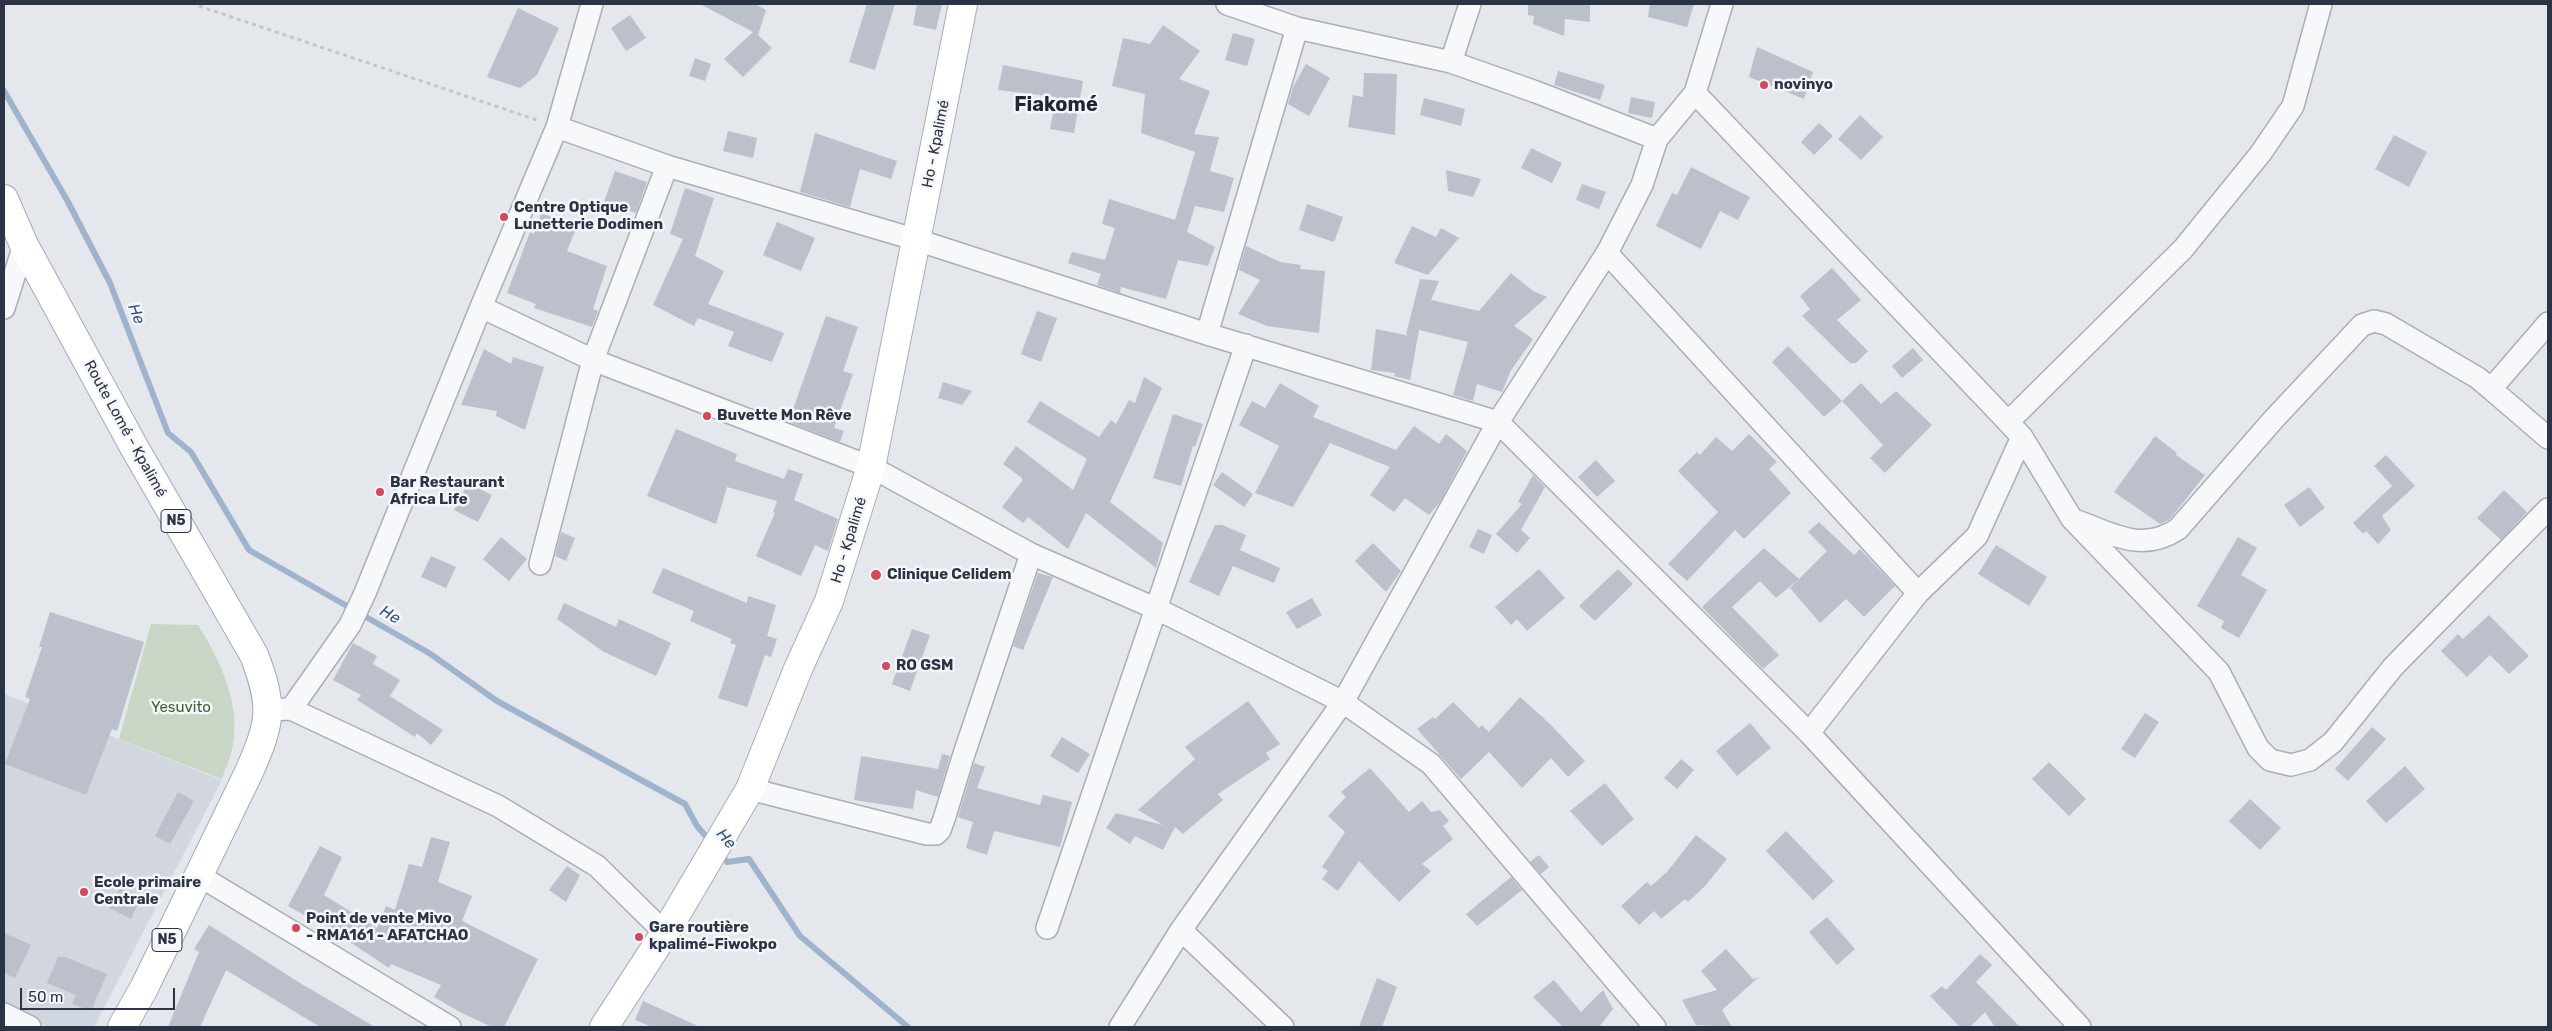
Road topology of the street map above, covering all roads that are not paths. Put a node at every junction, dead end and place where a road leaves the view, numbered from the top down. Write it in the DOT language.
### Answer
graph roads {
  1 [pos="592,4"];
  2 [pos="963,4"];
  3 [pos="1227,4"];
  4 [pos="1470,4"];
  5 [pos="1722,4"];
  6 [pos="2321,4"];
  7 [pos="1296,28"];
  8 [pos="1451,62"];
  9 [pos="1695,93"];
  10 [pos="557,127"];
  11 [pos="1657,139"];
  12 [pos="667,166"];
  13 [pos="4,199"];
  14 [pos="917,240"];
  15 [pos="24,245"];
  16 [pos="1607,253"];
  17 [pos="481,307"];
  18 [pos="4,308"];
  19 [pos="2548,323"];
  20 [pos="1207,334"];
  21 [pos="1246,345"];
  22 [pos="593,360"];
  23 [pos="2491,389"];
  24 [pos="1498,422"];
  25 [pos="2015,430"];
  26 [pos="2548,438"];
  27 [pos="871,467"];
  28 [pos="2548,510"];
  29 [pos="2072,519"];
  30 [pos="1031,554"];
  31 [pos="540,564"];
  32 [pos="1918,592"];
  33 [pos="1156,609"];
  34 [pos="1343,702"];
  35 [pos="280,709"];
  36 [pos="1809,733"];
  37 [pos="750,789"];
  38 [pos="198,875"];
  39 [pos="1047,928"];
  40 [pos="1181,930"];
  41 [pos="665,933"];
  42 [pos="4,1014"];
  43 [pos="2073,1025"];
  44 [pos="30,1027"];
  45 [pos="122,1027"];
  46 [pos="450,1027"];
  47 [pos="604,1027"];
  48 [pos="1120,1027"];
  49 [pos="1284,1027"];
  50 [pos="1655,1027"];
  1 -- 10 [label="street"];
  2 -- 14 [label="main road, Ho - Kpalimé"];
  3 -- 7 [label="street"];
  4 -- 8 [label="street"];
  5 -- 9 [label="street"];
  6 -- 25 [label="street"];
  7 -- 8 [label="street"];
  7 -- 20 [label="street"];
  8 -- 11 [label="street"];
  9 -- 11 [label="street"];
  9 -- 25 [label="street"];
  10 -- 12 [label="street"];
  10 -- 17 [label="street"];
  11 -- 16 [label="street"];
  12 -- 14 [label="street"];
  12 -- 22 [label="street"];
  13 -- 15 [label="main road, Route Lomé - Kpalimé / N5"];
  14 -- 20 [label="street"];
  14 -- 27 [label="main road, Ho - Kpalimé"];
  15 -- 18 [label="street"];
  15 -- 35 [label="main road, Route Lomé - Kpalimé / N5"];
  16 -- 24 [label="street"];
  16 -- 32 [label="street"];
  17 -- 22 [label="street"];
  17 -- 35 [label="street"];
  19 -- 23 [label="street"];
  20 -- 21 [label="street"];
  21 -- 24 [label="street"];
  21 -- 33 [label="street"];
  22 -- 27 [label="street"];
  22 -- 31 [label="street"];
  23 -- 26 [label="street"];
  23 -- 29 [label="street"];
  24 -- 34 [label="street"];
  24 -- 36 [label="street"];
  25 -- 29 [label="street"];
  25 -- 32 [label="street"];
  27 -- 30 [label="street"];
  27 -- 37 [label="main road, Ho - Kpalimé"];
  28 -- 29 [label="street"];
  30 -- 33 [label="street"];
  30 -- 37 [label="street"];
  32 -- 36 [label="street"];
  33 -- 34 [label="street"];
  33 -- 39 [label="street"];
  34 -- 40 [label="street"];
  34 -- 50 [label="street"];
  35 -- 38 [label="main road, Route Lomé - Kpalimé / N5"];
  35 -- 41 [label="street"];
  36 -- 43 [label="street"];
  37 -- 41 [label="main road, Ho - Kpalimé"];
  38 -- 45 [label="main road, N5"];
  38 -- 46 [label="street"];
  40 -- 48 [label="street"];
  40 -- 49 [label="street"];
  41 -- 47 [label="main road, Ho - Kpalimé"];
  42 -- 44 [label="street"];
}
